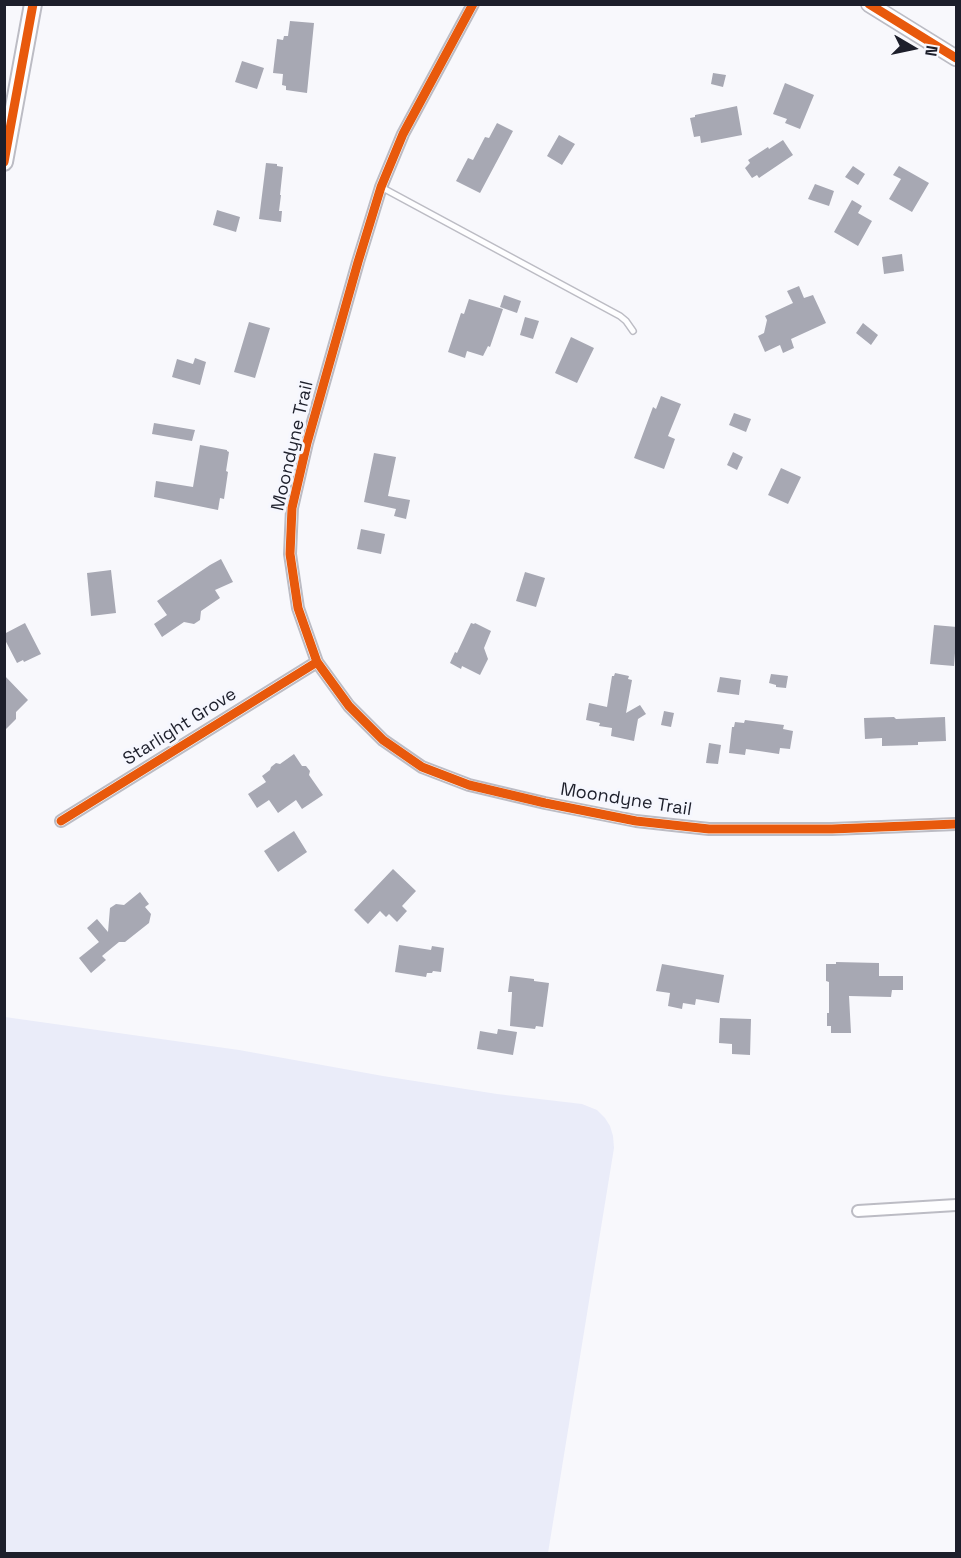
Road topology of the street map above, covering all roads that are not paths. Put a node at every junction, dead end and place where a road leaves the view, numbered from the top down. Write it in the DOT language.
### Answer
graph roads {
  1 [pos="33,4"];
  2 [pos="473,4"];
  3 [pos="869,4"];
  4 [pos="957,58"];
  5 [pos="4,162"];
  6 [pos="381,187"];
  7 [pos="633,331"];
  8 [pos="317,662"];
  9 [pos="61,821"];
  10 [pos="957,824"];
  11 [pos="957,1205"];
  12 [pos="858,1211"];
  1 -- 5 [label="main road"];
  2 -- 6 [label="street, Moondyne Trail"];
  3 -- 4 [label="street"];
  6 -- 7 [label="lane"];
  6 -- 8 [label="street, Moondyne Trail"];
  8 -- 9 [label="street, Starlight Grove"];
  8 -- 10 [label="street, Moondyne Trail"];
  11 -- 12 [label="street"];
}
